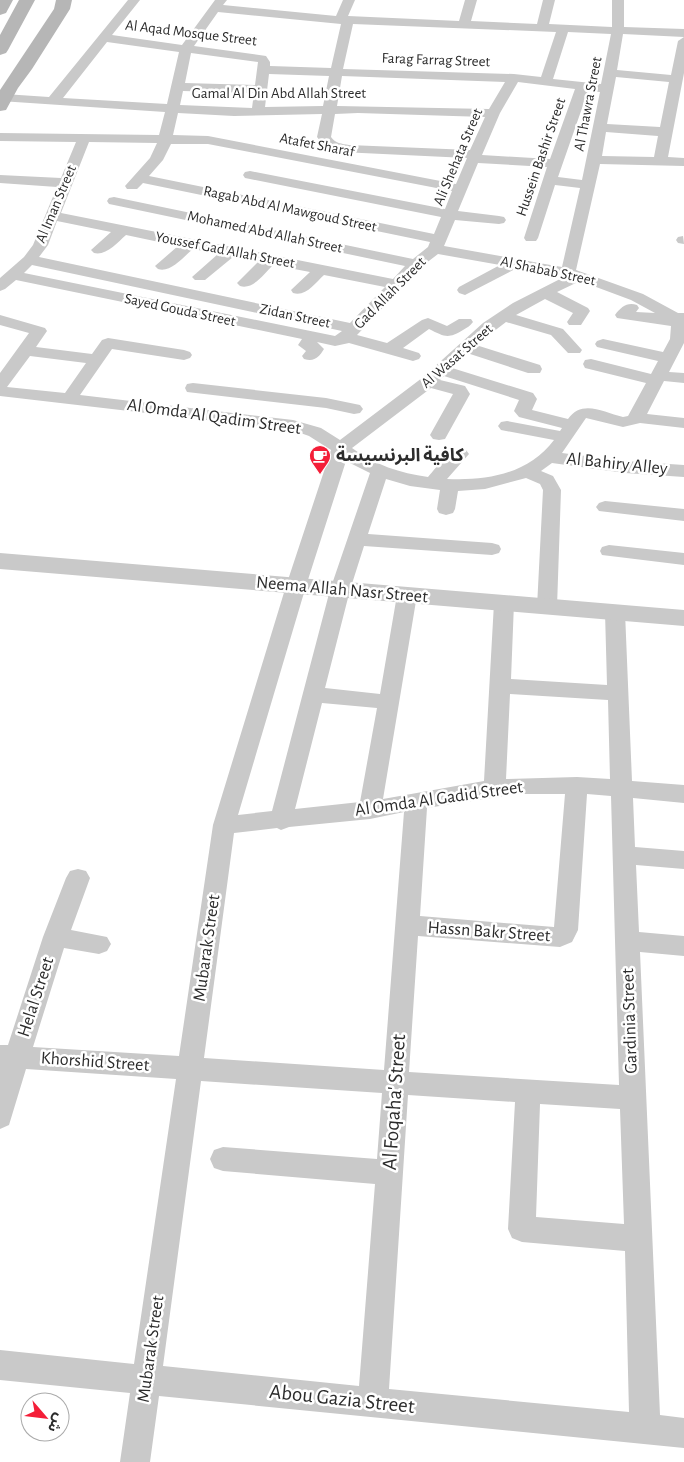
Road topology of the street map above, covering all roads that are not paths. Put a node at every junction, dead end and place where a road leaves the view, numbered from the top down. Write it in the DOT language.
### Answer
graph roads {
  1 [pos="5,0"];
  2 [pos="27,0"];
  3 [pos="64,0"];
  4 [pos="134,0"];
  5 [pos="350,0"];
  6 [pos="471,0"];
  7 [pos="550,0"];
  8 [pos="618,0"];
  9 [pos="217,4"];
  10 [pos="0,10"];
  11 [pos="344,20"];
  12 [pos="464,24"];
  13 [pos="542,27"];
  14 [pos="563,28"];
  15 [pos="30,30"];
  16 [pos="618,30"];
  17 [pos="684,33"];
  18 [pos="104,38"];
  19 [pos="684,41"];
  20 [pos="186,48"];
  21 [pos="0,50"];
  22 [pos="263,70"];
  23 [pos="336,74"];
  24 [pos="610,74"];
  25 [pos="514,78"];
  26 [pos="676,79"];
  27 [pos="546,82"];
  28 [pos="583,86"];
  29 [pos="177,87"];
  30 [pos="260,89"];
  31 [pos="607,89"];
  32 [pos="1,96"];
  33 [pos="53,101"];
  34 [pos="172,109"];
  35 [pos="329,110"];
  36 [pos="258,112"];
  37 [pos="493,113"];
  38 [pos="600,127"];
  39 [pos="666,132"];
  40 [pos="0,137"];
  41 [pos="84,139"];
  42 [pos="165,141"];
  43 [pos="349,149"];
  44 [pos="475,157"];
  45 [pos="594,160"];
  46 [pos="660,162"];
  47 [pos="684,162"];
  48 [pos="555,163"];
  49 [pos="343,166"];
  50 [pos="250,175"];
  51 [pos="140,178"];
  52 [pos="0,179"];
  53 [pos="550,180"];
  54 [pos="66,183"];
  55 [pos="588,185"];
  56 [pos="462,189"];
  57 [pos="325,190"];
  58 [pos="114,201"];
  59 [pos="161,210"];
  60 [pos="306,212"];
  61 [pos="451,215"];
  62 [pos="53,216"];
  63 [pos="200,218"];
  64 [pos="498,220"];
  65 [pos="87,222"];
  66 [pos="241,226"];
  67 [pos="130,231"];
  68 [pos="274,233"];
  69 [pos="531,238"];
  70 [pos="183,242"];
  71 [pos="332,245"];
  72 [pos="437,245"];
  73 [pos="99,250"];
  74 [pos="224,250"];
  75 [pos="352,250"];
  76 [pos="249,255"];
  77 [pos="270,259"];
  78 [pos="28,260"];
  79 [pos="516,263"];
  80 [pos="416,264"];
  81 [pos="163,266"];
  82 [pos="320,269"];
  83 [pos="574,274"];
  84 [pos="200,277"];
  85 [pos="5,282"];
  86 [pos="245,283"];
  87 [pos="397,285"];
  88 [pos="299,290"];
  89 [pos="465,290"];
  90 [pos="544,292"];
  91 [pos="502,297"];
  92 [pos="519,306"];
  93 [pos="631,308"];
  94 [pos="503,316"];
  95 [pos="678,319"];
  96 [pos="0,320"];
  97 [pos="465,322"];
  98 [pos="575,322"];
  99 [pos="351,333"];
  100 [pos="312,337"];
  101 [pos="681,339"];
  102 [pos="603,344"];
  103 [pos="464,347"];
  104 [pos="390,349"];
  105 [pos="25,350"];
  106 [pos="574,350"];
  107 [pos="184,355"];
  108 [pos="310,356"];
  109 [pos="413,356"];
  110 [pos="669,358"];
  111 [pos="96,360"];
  112 [pos="590,364"];
  113 [pos="534,369"];
  114 [pos="434,376"];
  115 [pos="657,378"];
  116 [pos="684,378"];
  117 [pos="193,388"];
  118 [pos="1,391"];
  119 [pos="70,398"];
  120 [pos="326,403"];
  121 [pos="354,409"];
  122 [pos="635,419"];
  123 [pos="684,423"];
  124 [pos="507,426"];
  125 [pos="304,427"];
  126 [pos="568,431"];
  127 [pos="439,435"];
  128 [pos="341,448"];
  129 [pos="460,454"];
  130 [pos="549,457"];
  131 [pos="380,471"];
  132 [pos="684,471"];
  133 [pos="528,472"];
  134 [pos="442,484"];
  135 [pos="605,507"];
  136 [pos="446,509"];
  137 [pos="684,515"];
  138 [pos="357,539"];
  139 [pos="492,548"];
  140 [pos="609,551"];
  141 [pos="684,558"];
  142 [pos="0,561"];
  143 [pos="296,586"];
  144 [pos="340,590"];
  145 [pos="407,595"];
  146 [pos="504,603"];
  147 [pos="547,607"];
  148 [pos="615,612"];
  149 [pos="684,618"];
  150 [pos="500,686"];
  151 [pos="618,693"];
  152 [pos="312,694"];
  153 [pos="388,702"];
  154 [pos="577,785"];
  155 [pos="496,788"];
  156 [pos="622,788"];
  157 [pos="684,794"];
  158 [pos="416,802"];
  159 [pos="370,810"];
  160 [pos="280,821"];
  161 [pos="224,825"];
  162 [pos="624,855"];
  163 [pos="684,860"];
  164 [pos="78,878"];
  165 [pos="407,926"];
  166 [pos="55,938"];
  167 [pos="627,941"];
  168 [pos="99,944"];
  169 [pos="684,946"];
  170 [pos="8,1056"];
  171 [pos="190,1068"];
  172 [pos="396,1082"];
  173 [pos="528,1091"];
  174 [pos="633,1098"];
  175 [pos="0,1117"];
  176 [pos="223,1159"];
  177 [pos="389,1173"];
  178 [pos="638,1239"];
  179 [pos="0,1365"];
  180 [pos="147,1379"];
  181 [pos="373,1402"];
  182 [pos="645,1429"];
  183 [pos="684,1433"];
  184 [pos="135,1462"];
  1 -- 10 [label="main road"];
  2 -- 21 [label="main road"];
  3 -- 32 [label="main road"];
  4 -- 18 [label="street"];
  5 -- 11 [label="street"];
  6 -- 12 [label="street"];
  7 -- 13 [label="street"];
  8 -- 16 [label="street, Al Thawra Street"];
  9 -- 11 [label="street"];
  9 -- 20 [label="street"];
  11 -- 12 [label="street"];
  11 -- 23 [label="street"];
  12 -- 13 [label="street"];
  13 -- 14 [label="street"];
  14 -- 16 [label="street"];
  14 -- 27 [label="street"];
  15 -- 32 [label="main road"];
  16 -- 17 [label="street"];
  16 -- 24 [label="street, Al Thawra Street"];
  18 -- 20 [label="street, Al Aqad Mosque Street"];
  18 -- 33 [label="street"];
  19 -- 26 [label="street"];
  20 -- 22 [label="street, Al Aqad Mosque Street"];
  20 -- 29 [label="street"];
  22 -- 23 [label="street, Farag Farrag Street"];
  22 -- 30 [label="street"];
  23 -- 25 [label="street, Farag Farrag Street"];
  23 -- 35 [label="street"];
  24 -- 26 [label="street"];
  24 -- 31 [label="street, Al Thawra Street"];
  25 -- 27 [label="street, Farag Farrag Street"];
  25 -- 37 [label="street, Ali Shehata Street"];
  26 -- 39 [label="street"];
  27 -- 28 [label="street, Farag Farrag Street"];
  28 -- 31 [label="street, Farag Farrag Street"];
  28 -- 48 [label="street, Hussein Bashir Street"];
  29 -- 30 [label="street"];
  29 -- 34 [label="street"];
  30 -- 36 [label="street"];
  31 -- 38 [label="street, Al Thawra Street"];
  32 -- 33 [label="street, Gamal Al Din Abd Allah Street"];
  33 -- 34 [label="street, Gamal Al Din Abd Allah Street"];
  34 -- 36 [label="street, Gamal Al Din Abd Allah Street"];
  34 -- 42 [label="street"];
  35 -- 36 [label="street, Gamal Al Din Abd Allah Street"];
  35 -- 37 [label="street, Gamal Al Din Abd Allah Street"];
  35 -- 43 [label="street"];
  37 -- 44 [label="street, Ali Shehata Street"];
  38 -- 39 [label="street"];
  38 -- 45 [label="street, Al Thawra Street"];
  39 -- 46 [label="street"];
  40 -- 41 [label="street, Atafet Sharaf"];
  41 -- 42 [label="street, Atafet Sharaf"];
  41 -- 54 [label="street, Al Iman Street"];
  42 -- 49 [label="street, Atafet Sharaf"];
  42 -- 51 [label="street"];
  43 -- 44 [label="street"];
  43 -- 49 [label="street"];
  44 -- 48 [label="street"];
  44 -- 56 [label="street, Ali Shehata Street"];
  45 -- 46 [label="street"];
  45 -- 55 [label="street, Al Thawra Street"];
  46 -- 47 [label="street"];
  48 -- 53 [label="street, Hussein Bashir Street"];
  49 -- 56 [label="street, Atafet Sharaf"];
  50 -- 57 [label="street"];
  51 -- 58 [label="street"];
  51 -- 60 [label="street, Ragab Abd Al Mawgoud Street"];
  52 -- 54 [label="street"];
  53 -- 55 [label="street"];
  53 -- 69 [label="street, Hussein Bashir Street"];
  54 -- 62 [label="street, Al Iman Street"];
  55 -- 83 [label="street, Al Thawra Street"];
  56 -- 61 [label="street, Ali Shehata Street"];
  57 -- 60 [label="street"];
  57 -- 61 [label="street"];
  58 -- 59 [label="street, Mohamed Abd Allah Street"];
  58 -- 65 [label="street"];
  59 -- 63 [label="street, Mohamed Abd Allah Street"];
  59 -- 67 [label="street"];
  60 -- 72 [label="street, Ragab Abd Al Mawgoud Street"];
  61 -- 64 [label="street"];
  61 -- 72 [label="street, Ali Shehata Street"];
  62 -- 65 [label="street, Youssef Gad Allah Street"];
  62 -- 78 [label="street, Al Iman Street"];
  63 -- 66 [label="street, Mohamed Abd Allah Street"];
  63 -- 70 [label="street"];
  65 -- 67 [label="street, Youssef Gad Allah Street"];
  66 -- 68 [label="street, Mohamed Abd Allah Street"];
  66 -- 74 [label="street"];
  67 -- 70 [label="street, Youssef Gad Allah Street"];
  67 -- 73 [label="street"];
  68 -- 71 [label="street, Mohamed Abd Allah Street"];
  68 -- 76 [label="street"];
  70 -- 74 [label="street, Youssef Gad Allah Street"];
  70 -- 81 [label="street"];
  71 -- 75 [label="street, Mohamed Abd Allah Street"];
  71 -- 82 [label="street"];
  72 -- 79 [label="street, Al Shabab Street"];
  72 -- 80 [label="street, Gad Allah Street"];
  74 -- 76 [label="street, Youssef Gad Allah Street"];
  74 -- 84 [label="street"];
  75 -- 80 [label="street, Mohamed Abd Allah Street"];
  75 -- 82 [label="street"];
  76 -- 77 [label="street, Youssef Gad Allah Street"];
  77 -- 82 [label="street, Youssef Gad Allah Street"];
  77 -- 86 [label="street"];
  78 -- 85 [label="street, Al Iman Street"];
  78 -- 99 [label="street, Zidan Street"];
  79 -- 83 [label="street, Al Shabab Street"];
  79 -- 89 [label="street"];
  80 -- 87 [label="street, Gad Allah Street"];
  82 -- 87 [label="street, Youssef Gad Allah Street"];
  82 -- 88 [label="street"];
  83 -- 90 [label="street, Al Wasat Street"];
  83 -- 95 [label="street, Al Shabab Street"];
  85 -- 100 [label="street"];
  87 -- 99 [label="street, Gad Allah Street"];
  90 -- 92 [label="street, Al Wasat Street"];
  90 -- 98 [label="street"];
  91 -- 92 [label="street"];
  92 -- 94 [label="street, Al Wasat Street"];
  93 -- 95 [label="street"];
  94 -- 103 [label="street, Al Wasat Street"];
  94 -- 106 [label="street"];
  95 -- 101 [label="street"];
  96 -- 105 [label="street"];
  97 -- 104 [label="street"];
  99 -- 100 [label="street"];
  99 -- 104 [label="street, Zidan Street"];
  100 -- 108 [label="street"];
  101 -- 110 [label="street"];
  102 -- 110 [label="street"];
  103 -- 113 [label="street"];
  103 -- 114 [label="street, Al Wasat Street"];
  104 -- 109 [label="street, Zidan Street"];
  105 -- 111 [label="street"];
  105 -- 118 [label="street"];
  107 -- 111 [label="street"];
  110 -- 115 [label="street"];
  111 -- 119 [label="street"];
  112 -- 115 [label="street"];
  114 -- 126 [label="street"];
  114 -- 127 [label="street"];
  114 -- 128 [label="street, Al Wasat Street"];
  115 -- 116 [label="street"];
  115 -- 122 [label="street"];
  117 -- 120 [label="street"];
  118 -- 119 [label="street, Al Omda Al Qadim Street"];
  119 -- 125 [label="street, Al Omda Al Qadim Street"];
  120 -- 121 [label="street"];
  120 -- 125 [label="street"];
  122 -- 123 [label="street, Al Omda Al Qadim Street"];
  122 -- 126 [label="street, Al Omda Al Qadim Street"];
  124 -- 126 [label="street"];
  125 -- 128 [label="street, Al Omda Al Qadim Street"];
  126 -- 130 [label="street, Al Omda Al Qadim Street"];
  128 -- 131 [label="street, Al Omda Al Qadim Street"];
  128 -- 143 [label="street, Mubarak Street"];
  129 -- 134 [label="street"];
  130 -- 132 [label="street, Al Bahiry Alley"];
  130 -- 133 [label="street, Al Omda Al Qadim Street"];
  131 -- 134 [label="street, Al Omda Al Qadim Street"];
  131 -- 138 [label="street"];
  133 -- 134 [label="street, Al Omda Al Qadim Street"];
  133 -- 147 [label="street"];
  134 -- 136 [label="street"];
  135 -- 137 [label="street"];
  138 -- 139 [label="street"];
  138 -- 144 [label="street"];
  140 -- 141 [label="street"];
  142 -- 143 [label="street, Neema Allah Nasr Street"];
  143 -- 144 [label="street, Neema Allah Nasr Street"];
  143 -- 161 [label="street, Mubarak Street"];
  144 -- 145 [label="street, Neema Allah Nasr Street"];
  144 -- 152 [label="street"];
  145 -- 146 [label="street, Neema Allah Nasr Street"];
  145 -- 153 [label="street"];
  146 -- 147 [label="street, Neema Allah Nasr Street"];
  146 -- 150 [label="street"];
  147 -- 148 [label="street, Neema Allah Nasr Street"];
  148 -- 149 [label="street, Neema Allah Nasr Street"];
  148 -- 151 [label="street, Gardinia Street"];
  150 -- 151 [label="street"];
  150 -- 155 [label="street"];
  151 -- 156 [label="street, Gardinia Street"];
  152 -- 153 [label="street"];
  152 -- 160 [label="street"];
  153 -- 159 [label="street"];
  154 -- 155 [label="street, Al Omda Al Gadid Street"];
  154 -- 156 [label="street, Al Omda Al Gadid Street"];
  154 -- 165 [label="street, Hassn Bakr Street"];
  155 -- 158 [label="street, Al Omda Al Gadid Street"];
  156 -- 157 [label="street, Al Omda Al Gadid Street"];
  156 -- 162 [label="street, Gardinia Street"];
  158 -- 159 [label="street, Al Omda Al Gadid Street"];
  158 -- 165 [label="street, Al Foqaha' Street"];
  159 -- 160 [label="street, Al Omda Al Gadid Street"];
  160 -- 161 [label="street, Al Omda Al Gadid Street"];
  161 -- 171 [label="street, Mubarak Street"];
  162 -- 163 [label="street"];
  162 -- 167 [label="street, Gardinia Street"];
  164 -- 166 [label="street, Helal Street"];
  165 -- 172 [label="street, Al Foqaha' Street"];
  166 -- 168 [label="street"];
  166 -- 170 [label="street, Helal Street"];
  167 -- 169 [label="street"];
  167 -- 174 [label="street, Gardinia Street"];
  170 -- 171 [label="street, Khorshid Street"];
  170 -- 175 [label="street, Helal Street"];
  171 -- 172 [label="street, Khorshid Street"];
  171 -- 180 [label="street, Mubarak Street"];
  172 -- 173 [label="street, Khorshid Street"];
  172 -- 177 [label="street, Al Foqaha' Street"];
  173 -- 174 [label="street, Khorshid Street"];
  173 -- 178 [label="street"];
  174 -- 178 [label="street, Gardinia Street"];
  176 -- 177 [label="street"];
  177 -- 181 [label="street, Al Foqaha' Street"];
  178 -- 182 [label="street, Gardinia Street"];
  179 -- 180 [label="street, Abou Gazia Street"];
  180 -- 181 [label="street, Abou Gazia Street"];
  180 -- 184 [label="street, Mubarak Street"];
  181 -- 182 [label="street, Abou Gazia Street"];
  182 -- 183 [label="street, Abou Gazia Street"];
}
